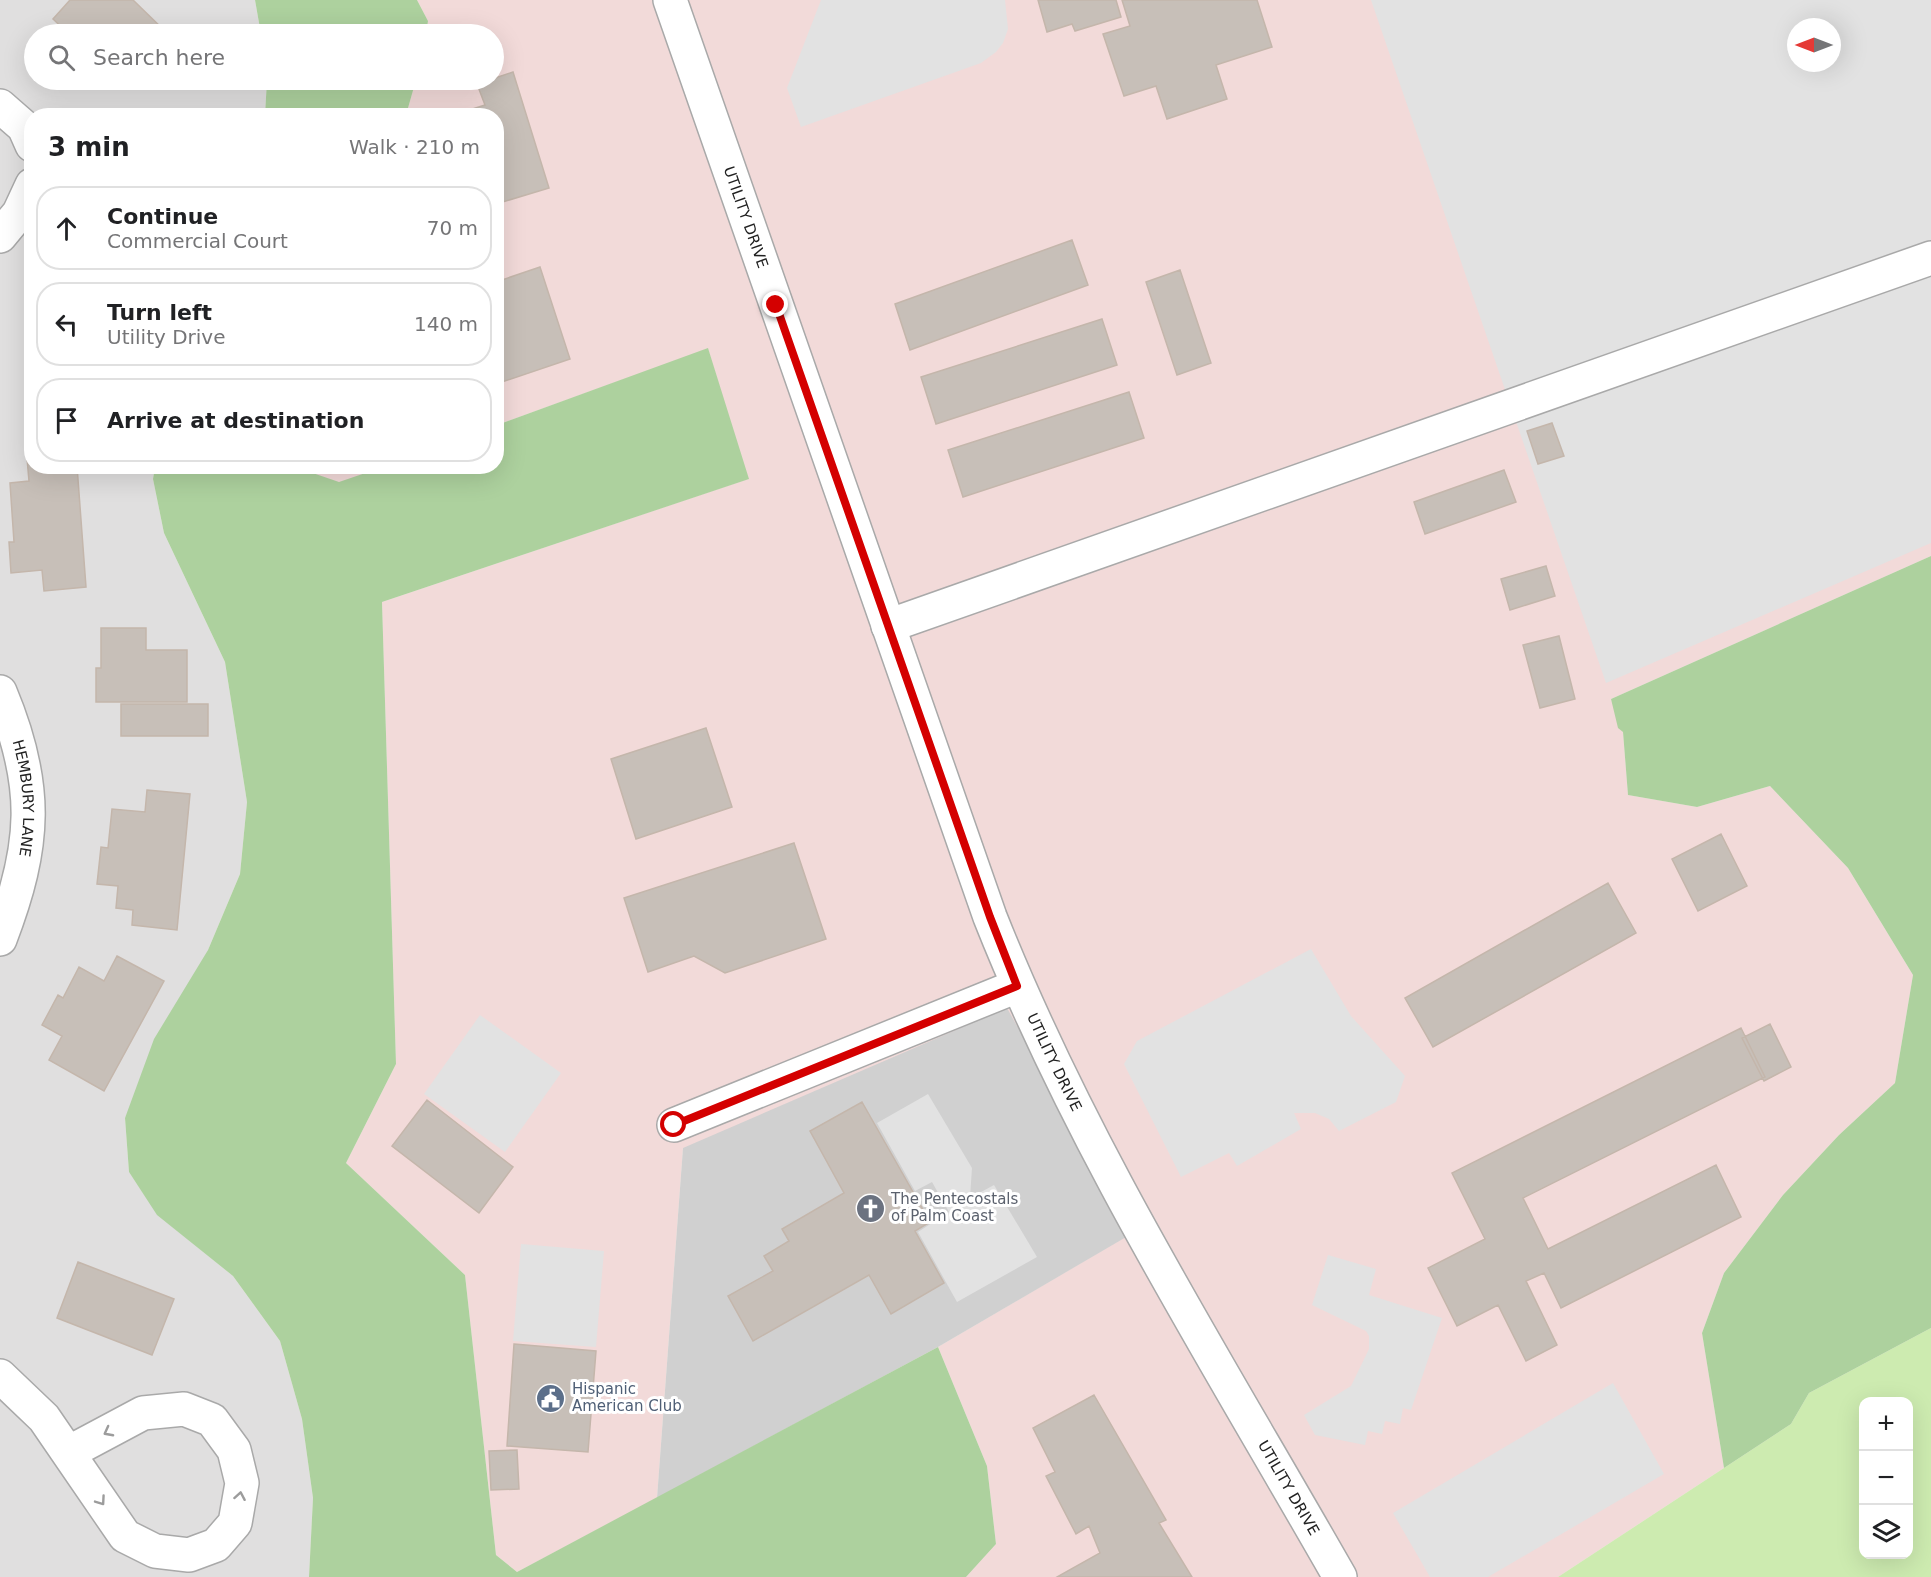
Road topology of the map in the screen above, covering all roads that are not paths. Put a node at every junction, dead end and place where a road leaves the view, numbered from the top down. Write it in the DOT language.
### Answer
graph roads {
  1 [pos="670,0"];
  2 [pos="0,106"];
  3 [pos="24,128"];
  4 [pos="24,203"];
  5 [pos="0,236"];
  6 [pos="1931,258"];
  7 [pos="888,626"];
  8 [pos="0,692"];
  9 [pos="0,939"];
  10 [pos="1017,986"];
  11 [pos="674,1125"];
  12 [pos="0,1376"];
  13 [pos="68,1453"];
  14 [pos="1340,1577"];
  1 -- 7 [label="street, UTILITY DRIVE"];
  2 -- 3 [label="street"];
  4 -- 5 [label="street"];
  6 -- 7 [label="street"];
  7 -- 10 [label="street, UTILITY DRIVE"];
  8 -- 9 [label="street, HEMBURY LANE"];
  10 -- 11 [label="street"];
  10 -- 14 [label="street, UTILITY DRIVE"];
  12 -- 13 [label="street"];
  13 -- 13 [label="street, one-way"];
}
